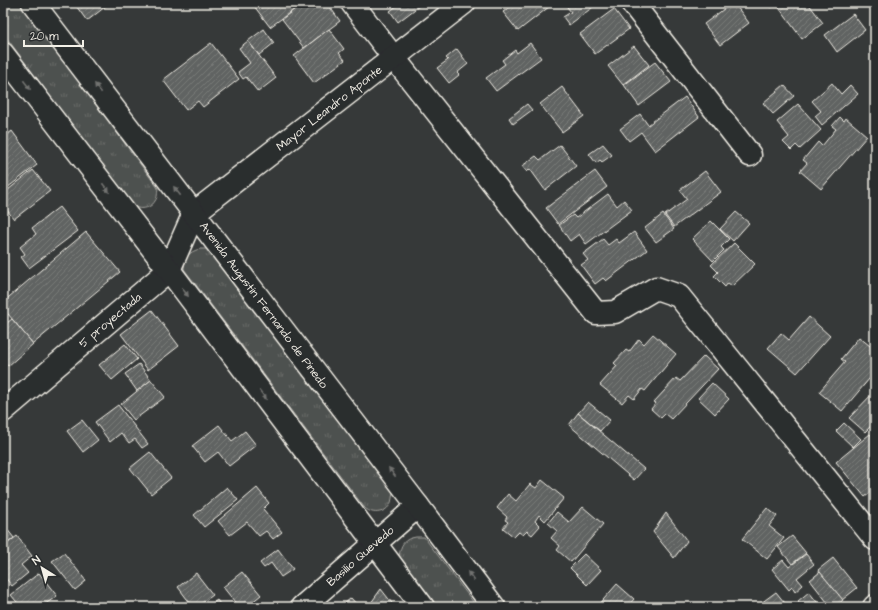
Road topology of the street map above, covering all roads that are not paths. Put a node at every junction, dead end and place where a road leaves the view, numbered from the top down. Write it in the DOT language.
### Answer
graph roads {
  1 [pos="33,3"];
  2 [pos="352,3"];
  3 [pos="464,3"];
  4 [pos="632,3"];
  5 [pos="3,54"];
  6 [pos="394,58"];
  7 [pos="750,155"];
  8 [pos="194,213"];
  9 [pos="169,270"];
  10 [pos="3,411"];
  11 [pos="418,506"];
  12 [pos="875,539"];
  13 [pos="375,544"];
  14 [pos="302,607"];
  15 [pos="423,607"];
  16 [pos="494,607"];
  8 -- 1 [label="street, Avenida Augustín Fernando de Pinedo, one-way"];
  2 -- 6 [label="street"];
  3 -- 6 [label="street, Mayor Leandro Aponte"];
  4 -- 7 [label="street"];
  5 -- 9 [label="street, one-way"];
  6 -- 8 [label="street, Mayor Leandro Aponte"];
  6 -- 12 [label="street"];
  8 -- 9 [label="street, 5 proyectada"];
  11 -- 8 [label="street, Avenida Augustín Fernando de Pinedo, one-way"];
  9 -- 10 [label="street, 5 proyectada"];
  9 -- 13 [label="street, one-way"];
  11 -- 13 [label="street, Basilio Quevedo"];
  16 -- 11 [label="street, Avenida Augustín Fernando de Pinedo, one-way"];
  13 -- 14 [label="street, Basilio Quevedo"];
  13 -- 15 [label="street"];
}
